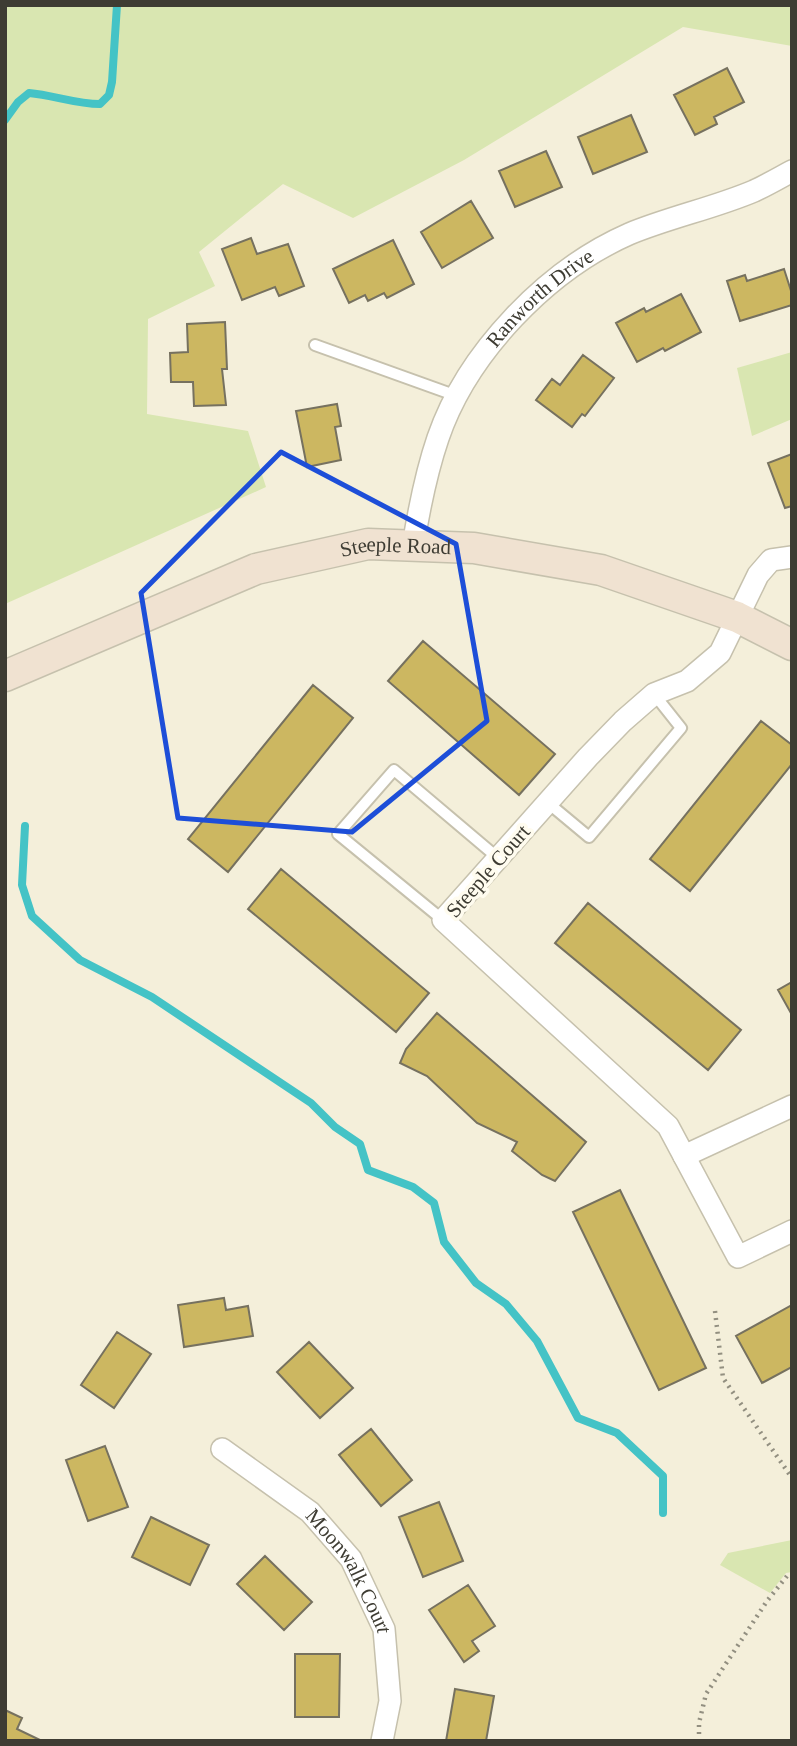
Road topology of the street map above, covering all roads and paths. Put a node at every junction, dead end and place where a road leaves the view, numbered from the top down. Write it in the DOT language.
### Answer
graph roads {
  1 [pos="792,171"];
  2 [pos="315,345"];
  3 [pos="457,396"];
  4 [pos="414,546"];
  5 [pos="792,557"];
  6 [pos="737,617"];
  7 [pos="792,645"];
  8 [pos="5,676"];
  9 [pos="654,694"];
  10 [pos="547,802"];
  11 [pos="498,858"];
  12 [pos="443,920"];
  13 [pos="792,1106"];
  14 [pos="684,1156"];
  15 [pos="792,1231"];
  16 [pos="715,1311"];
  17 [pos="222,1449"];
  18 [pos="792,1478"];
  19 [pos="792,1575"];
  20 [pos="382,1741"];
  21 [pos="698,1741"];
  1 -- 3 [label="street, Ranworth Drive"];
  2 -- 3 [label="lane"];
  3 -- 4 [label="street, Ranworth Drive"];
  4 -- 6 [label="street, Steeple Road"];
  4 -- 8 [label="street, Steeple Road"];
  5 -- 6 [label="street, Steeple Court"];
  6 -- 7 [label="street, Steeple Road"];
  6 -- 9 [label="street, Steeple Court"];
  9 -- 10 [label="street, Steeple Court"];
  9 -- 10 [label="lane"];
  10 -- 11 [label="street, Steeple Court"];
  11 -- 12 [label="street, Steeple Court"];
  11 -- 12 [label="lane"];
  12 -- 14 [label="street, Steeple Court"];
  13 -- 14 [label="street"];
  14 -- 15 [label="street, Steeple Court"];
  16 -- 18 [label="path"];
  17 -- 20 [label="street, Moonwalk Court"];
  19 -- 21 [label="path"];
}
